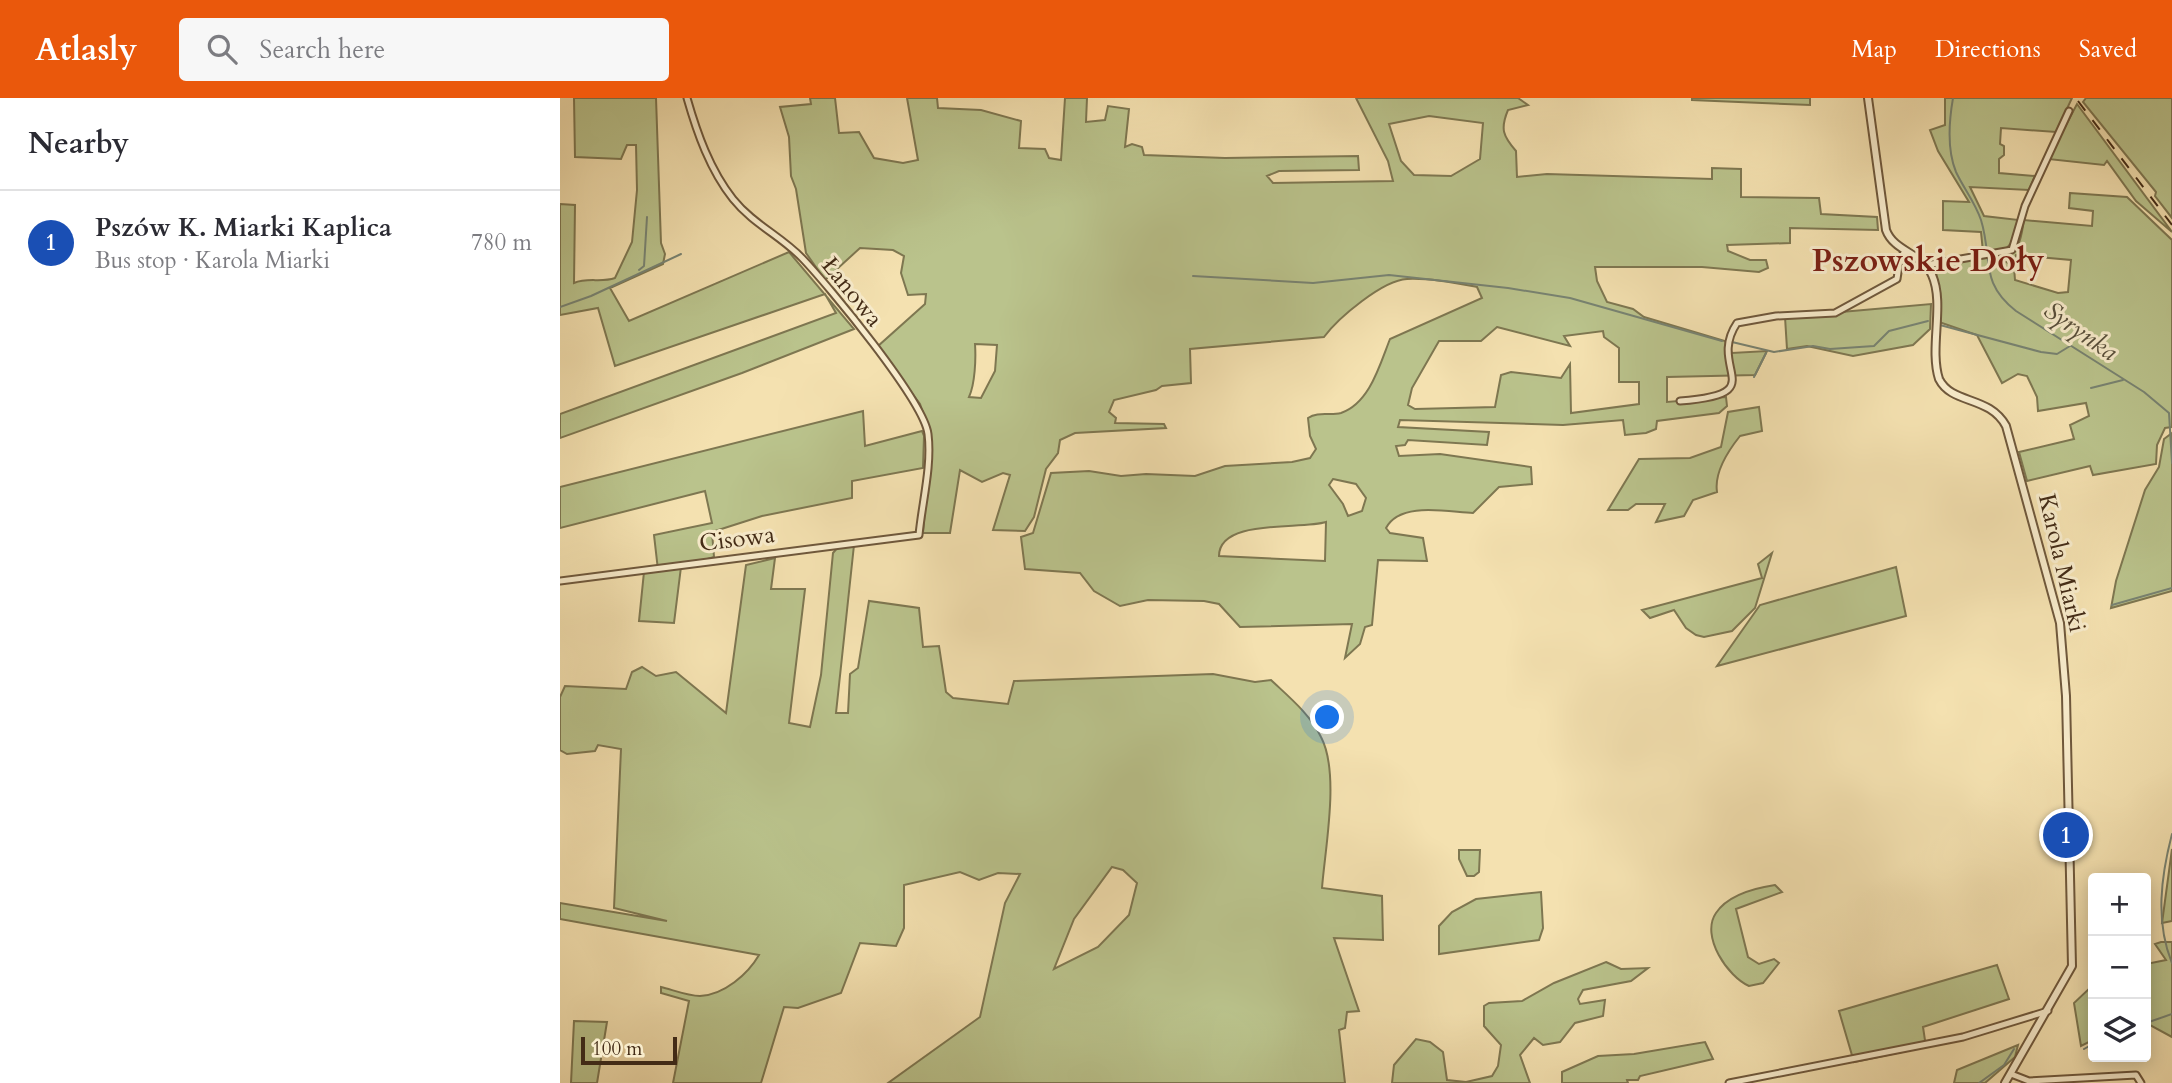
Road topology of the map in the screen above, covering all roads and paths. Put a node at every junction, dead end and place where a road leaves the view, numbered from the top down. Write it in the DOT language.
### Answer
graph roads {
  1 [pos="687,98"];
  2 [pos="1868,98"];
  3 [pos="2069,111"];
  4 [pos="1905,251"];
  5 [pos="1926,265"];
  6 [pos="1680,401"];
  7 [pos="919,535"];
  8 [pos="560,581"];
  9 [pos="2048,1011"];
  10 [pos="2011,1074"];
  11 [pos="2050,1081"];
  12 [pos="1729,1083"];
  13 [pos="2005,1083"];
  14 [pos="2141,1083"];
  1 -- 7 [label="street, Łanowa"];
  2 -- 4 [label="street"];
  3 -- 5 [label="street"];
  4 -- 5 [label="street"];
  4 -- 6 [label="street"];
  5 -- 9 [label="street, Karola Miarki"];
  7 -- 8 [label="street, Cisowa"];
  9 -- 10 [label="street, Karola Miarki"];
  9 -- 12 [label="street"];
  10 -- 11 [label="street"];
  10 -- 13 [label="street, Karola Miarki"];
  11 -- 14 [label="street"];
}
